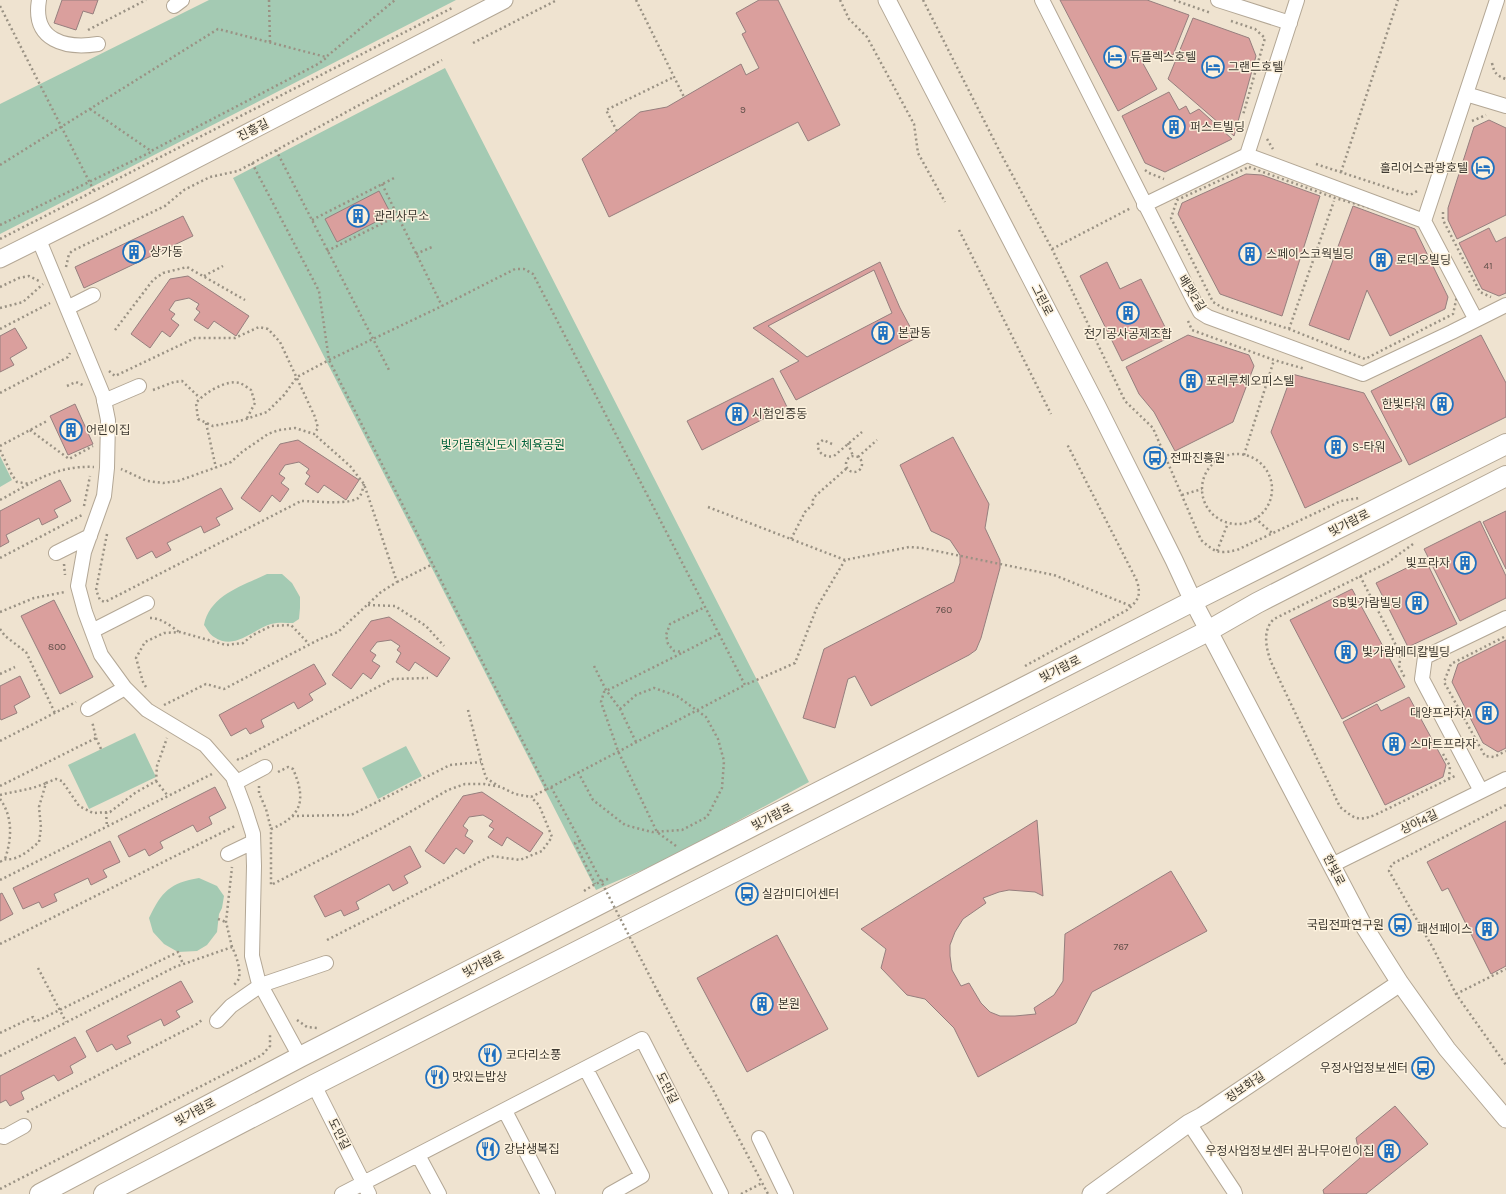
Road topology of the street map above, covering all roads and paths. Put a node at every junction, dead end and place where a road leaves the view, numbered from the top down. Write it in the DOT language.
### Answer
graph roads {
  1 [pos="39,0"];
  2 [pos="146,0"];
  3 [pos="269,0"];
  4 [pos="395,0"];
  5 [pos="504,0"];
  6 [pos="557,0"];
  7 [pos="636,0"];
  8 [pos="840,0"];
  9 [pos="887,0"];
  10 [pos="924,0"];
  11 [pos="1042,0"];
  12 [pos="1218,0"];
  13 [pos="1297,0"];
  14 [pos="1398,0"];
  15 [pos="1497,0"];
  16 [pos="0,6"];
  17 [pos="452,7"];
  18 [pos="1290,23"];
  19 [pos="1255,30"];
  20 [pos="82,33"];
  21 [pos="270,43"];
  22 [pos="473,43"];
  23 [pos="98,44"];
  24 [pos="326,57"];
  25 [pos="442,60"];
  26 [pos="1492,62"];
  27 [pos="674,77"];
  28 [pos="1506,79"];
  29 [pos="1466,94"];
  30 [pos="684,97"];
  31 [pos="1506,106"];
  32 [pos="90,109"];
  33 [pos="1489,114"];
  34 [pos="1243,117"];
  35 [pos="1469,123"];
  36 [pos="61,127"];
  37 [pos="617,131"];
  38 [pos="1266,136"];
  39 [pos="276,150"];
  40 [pos="151,151"];
  41 [pos="1276,151"];
  42 [pos="1247,155"];
  43 [pos="252,163"];
  44 [pos="1312,163"];
  45 [pos="0,165"];
  46 [pos="1144,169"];
  47 [pos="1341,172"];
  48 [pos="396,177"];
  49 [pos="1166,180"];
  50 [pos="89,182"];
  51 [pos="1421,183"];
  52 [pos="382,184"];
  53 [pos="94,191"];
  54 [pos="1335,198"];
  55 [pos="1128,201"];
  56 [pos="945,202"];
  57 [pos="1442,206"];
  58 [pos="1137,209"];
  59 [pos="397,216"];
  60 [pos="312,220"];
  61 [pos="1424,221"];
  62 [pos="0,225"];
  63 [pos="959,230"];
  64 [pos="0,239"];
  65 [pos="39,240"];
  66 [pos="432,247"];
  67 [pos="1052,249"];
  68 [pos="327,251"];
  69 [pos="416,254"];
  70 [pos="0,259"];
  71 [pos="223,266"];
  72 [pos="66,269"];
  73 [pos="29,276"];
  74 [pos="203,276"];
  75 [pos="43,283"];
  76 [pos="0,287"];
  77 [pos="93,295"];
  78 [pos="1493,297"];
  79 [pos="245,300"];
  80 [pos="1506,305"];
  81 [pos="442,306"];
  82 [pos="0,308"];
  83 [pos="60,309"];
  84 [pos="1186,316"];
  85 [pos="1476,320"];
  86 [pos="0,329"];
  87 [pos="1289,329"];
  88 [pos="115,330"];
  89 [pos="373,339"];
  90 [pos="72,351"];
  91 [pos="329,360"];
  92 [pos="1274,360"];
  93 [pos="107,365"];
  94 [pos="390,372"];
  95 [pos="1312,372"];
  96 [pos="297,377"];
  97 [pos="143,389"];
  98 [pos="0,393"];
  99 [pos="200,398"];
  100 [pos="104,401"];
  101 [pos="1051,414"];
  102 [pos="247,418"];
  103 [pos="47,421"];
  104 [pos="206,423"];
  105 [pos="30,430"];
  106 [pos="862,432"];
  107 [pos="314,434"];
  108 [pos="877,440"];
  109 [pos="832,444"];
  110 [pos="848,444"];
  111 [pos="1067,444"];
  112 [pos="1506,444"];
  113 [pos="96,445"];
  114 [pos="0,446"];
  115 [pos="0,450"];
  116 [pos="1244,455"];
  117 [pos="853,456"];
  118 [pos="858,457"];
  119 [pos="120,463"];
  120 [pos="107,468"];
  121 [pos="216,468"];
  122 [pos="847,468"];
  123 [pos="1506,476"];
  124 [pos="30,484"];
  125 [pos="364,484"];
  126 [pos="1202,489"];
  127 [pos="1182,495"];
  128 [pos="1362,497"];
  129 [pos="0,500"];
  130 [pos="708,507"];
  131 [pos="82,515"];
  132 [pos="1255,518"];
  133 [pos="1228,523"];
  134 [pos="108,530"];
  135 [pos="1272,533"];
  136 [pos="90,536"];
  137 [pos="791,539"];
  138 [pos="1420,539"];
  139 [pos="1217,551"];
  140 [pos="56,553"];
  141 [pos="0,558"];
  142 [pos="845,560"];
  143 [pos="433,564"];
  144 [pos="1360,576"];
  145 [pos="397,582"];
  146 [pos="67,591"];
  147 [pos="1193,601"];
  148 [pos="147,603"];
  149 [pos="368,605"];
  150 [pos="1132,606"];
  151 [pos="705,607"];
  152 [pos="0,612"];
  153 [pos="147,618"];
  154 [pos="1506,618"];
  155 [pos="0,629"];
  156 [pos="1208,630"];
  157 [pos="92,631"];
  158 [pos="180,632"];
  159 [pos="719,634"];
  160 [pos="1506,635"];
  161 [pos="309,644"];
  162 [pos="444,646"];
  163 [pos="684,652"];
  164 [pos="594,666"];
  165 [pos="15,667"];
  166 [pos="1019,669"];
  167 [pos="0,674"];
  168 [pos="428,678"];
  169 [pos="1405,678"];
  170 [pos="745,685"];
  171 [pos="141,686"];
  172 [pos="125,688"];
  173 [pos="606,690"];
  174 [pos="159,702"];
  175 [pos="164,705"];
  176 [pos="170,709"];
  177 [pos="620,709"];
  178 [pos="468,710"];
  179 [pos="697,710"];
  180 [pos="89,712"];
  181 [pos="55,713"];
  182 [pos="96,738"];
  183 [pos="172,740"];
  184 [pos="636,742"];
  185 [pos="102,749"];
  186 [pos="618,751"];
  187 [pos="1506,751"];
  188 [pos="1443,752"];
  189 [pos="233,755"];
  190 [pos="481,762"];
  191 [pos="212,768"];
  192 [pos="270,770"];
  193 [pos="578,772"];
  194 [pos="1455,776"];
  195 [pos="1449,779"];
  196 [pos="1506,779"];
  197 [pos="156,781"];
  198 [pos="259,782"];
  199 [pos="46,783"];
  200 [pos="235,783"];
  201 [pos="0,786"];
  202 [pos="501,787"];
  203 [pos="551,787"];
  204 [pos="547,789"];
  205 [pos="1481,791"];
  206 [pos="0,795"];
  207 [pos="168,796"];
  208 [pos="531,797"];
  209 [pos="0,799"];
  210 [pos="1506,805"];
  211 [pos="106,812"];
  212 [pos="292,816"];
  213 [pos="107,827"];
  214 [pos="271,829"];
  215 [pos="657,832"];
  216 [pos="580,841"];
  217 [pos="253,842"];
  218 [pos="679,849"];
  219 [pos="233,852"];
  220 [pos="5,859"];
  221 [pos="0,862"];
  222 [pos="1332,865"];
  223 [pos="609,878"];
  224 [pos="0,880"];
  225 [pos="595,884"];
  226 [pos="582,892"];
  227 [pos="218,919"];
  228 [pos="226,922"];
  229 [pos="327,940"];
  230 [pos="0,944"];
  231 [pos="232,947"];
  232 [pos="326,963"];
  233 [pos="183,964"];
  234 [pos="38,968"];
  235 [pos="1506,969"];
  236 [pos="1400,983"];
  237 [pos="261,985"];
  238 [pos="657,990"];
  239 [pos="228,992"];
  240 [pos="1456,994"];
  241 [pos="661,998"];
  242 [pos="60,1010"];
  243 [pos="212,1017"];
  244 [pos="293,1017"];
  245 [pos="66,1022"];
  246 [pos="323,1027"];
  247 [pos="0,1033"];
  248 [pos="270,1046"];
  249 [pos="0,1056"];
  250 [pos="300,1057"];
  251 [pos="1506,1065"];
  252 [pos="586,1069"];
  253 [pos="314,1085"];
  254 [pos="505,1111"];
  255 [pos="1506,1119"];
  256 [pos="23,1121"];
  257 [pos="1189,1123"];
  258 [pos="0,1136"];
  259 [pos="759,1138"];
  260 [pos="418,1155"];
  261 [pos="777,1176"];
  262 [pos="762,1183"];
  263 [pos="366,1188"];
  264 [pos="0,1189"];
  265 [pos="40,1194"];
  266 [pos="104,1194"];
  267 [pos="342,1194"];
  268 [pos="439,1194"];
  269 [pos="548,1194"];
  270 [pos="610,1194"];
  271 [pos="721,1194"];
  272 [pos="741,1194"];
  273 [pos="768,1194"];
  274 [pos="786,1194"];
  275 [pos="1091,1194"];
  276 [pos="1235,1194"];
  1 -- 23 [label="street"];
  2 -- 20 [label="path"];
  3 -- 21 [label="path"];
  4 -- 24 [label="path"];
  5 -- 65 [label="street, 진흥길"];
  6 -- 22 [label="path"];
  7 -- 27 [label="path"];
  8 -- 56 [label="path"];
  9 -- 147 [label="street, 그린로"];
  10 -- 67 [label="path"];
  11 -- 58 [label="street, 배멧2길"];
  12 -- 18 [label="street"];
  13 -- 18 [label="street"];
  14 -- 47 [label="path"];
  15 -- 29 [label="street"];
  16 -- 36 [label="path"];
  17 -- 53 [label="path"];
  18 -- 42 [label="street"];
  19 -- 34 [label="path"];
  21 -- 24 [label="path"];
  21 -- 32 [label="path"];
  24 -- 40 [label="path"];
  25 -- 39 [label="path"];
  26 -- 28 [label="path"];
  27 -- 30 [label="path"];
  27 -- 37 [label="path"];
  29 -- 31 [label="street"];
  29 -- 61 [label="street"];
  32 -- 36 [label="path"];
  32 -- 40 [label="path"];
  33 -- 35 [label="path"];
  36 -- 45 [label="path"];
  36 -- 50 [label="path"];
  38 -- 41 [label="path"];
  39 -- 43 [label="path"];
  39 -- 60 [label="path"];
  40 -- 50 [label="path"];
  42 -- 58 [label="street"];
  42 -- 61 [label="street"];
  43 -- 72 [label="path"];
  43 -- 91 [label="path"];
  44 -- 47 [label="path"];
  46 -- 49 [label="path"];
  47 -- 51 [label="path"];
  48 -- 52 [label="path"];
  50 -- 53 [label="path"];
  50 -- 62 [label="path"];
  52 -- 59 [label="path"];
  52 -- 60 [label="path"];
  53 -- 64 [label="path"];
  54 -- 87 [label="path"];
  54 -- 87 [label="path"];
  54 -- 87 [label="path"];
  55 -- 58 [label="path"];
  57 -- 78 [label="path"];
  58 -- 67 [label="path"];
  58 -- 85 [label="street, 배멧2길"];
  59 -- 68 [label="path"];
  59 -- 69 [label="path"];
  60 -- 68 [label="path"];
  61 -- 85 [label="street"];
  63 -- 101 [label="path"];
  65 -- 70 [label="street, 진흥길"];
  65 -- 83 [label="street"];
  66 -- 69 [label="path"];
  67 -- 127 [label="path"];
  68 -- 89 [label="path"];
  69 -- 81 [label="path"];
  71 -- 74 [label="path"];
  73 -- 76 [label="path"];
  74 -- 79 [label="path"];
  74 -- 88 [label="path"];
  75 -- 82 [label="path"];
  77 -- 83 [label="street"];
  80 -- 85 [label="street, 배멧2길"];
  81 -- 89 [label="path"];
  81 -- 151 [label="path"];
  83 -- 86 [label="path"];
  83 -- 100 [label="street"];
  84 -- 92 [label="path"];
  89 -- 91 [label="path"];
  89 -- 94 [label="path"];
  90 -- 98 [label="path"];
  91 -- 96 [label="path"];
  91 -- 143 [label="path"];
  92 -- 95 [label="path"];
  92 -- 116 [label="path"];
  93 -- 96 [label="path"];
  96 -- 102 [label="path"];
  96 -- 107 [label="path"];
  97 -- 99 [label="path"];
  97 -- 100 [label="street"];
  99 -- 102 [label="path"];
  99 -- 104 [label="path"];
  100 -- 120 [label="street"];
  102 -- 104 [label="path"];
  103 -- 105 [label="path"];
  104 -- 121 [label="path"];
  105 -- 113 [label="path"];
  105 -- 114 [label="path"];
  106 -- 110 [label="path"];
  107 -- 121 [label="path"];
  107 -- 125 [label="path"];
  108 -- 118 [label="path"];
  109 -- 110 [label="path"];
  110 -- 117 [label="path"];
  111 -- 150 [label="path"];
  112 -- 147 [label="main road, 빛가람로"];
  115 -- 124 [label="path"];
  116 -- 126 [label="path"];
  116 -- 132 [label="path"];
  117 -- 118 [label="path"];
  117 -- 122 [label="path"];
  118 -- 122 [label="path"];
  119 -- 121 [label="path"];
  120 -- 124 [label="path"];
  120 -- 136 [label="street"];
  122 -- 137 [label="path"];
  123 -- 156 [label="main road"];
  124 -- 129 [label="path"];
  125 -- 134 [label="path"];
  125 -- 145 [label="path"];
  126 -- 127 [label="path"];
  126 -- 133 [label="path"];
  127 -- 139 [label="path"];
  128 -- 135 [label="path"];
  130 -- 137 [label="path"];
  131 -- 141 [label="path"];
  132 -- 133 [label="path"];
  132 -- 135 [label="path"];
  133 -- 139 [label="path"];
  135 -- 139 [label="path"];
  136 -- 140 [label="street"];
  136 -- 157 [label="street"];
  137 -- 142 [label="path"];
  138 -- 144 [label="path"];
  142 -- 150 [label="path"];
  142 -- 170 [label="path"];
  143 -- 145 [label="path"];
  143 -- 204 [label="path"];
  144 -- 169 [label="path"];
  144 -- 195 [label="path"];
  145 -- 149 [label="path"];
  146 -- 152 [label="path"];
  147 -- 156 [label="street, 한빛로"];
  147 -- 250 [label="main road, 빛가람로"];
  148 -- 157 [label="street"];
  149 -- 161 [label="path"];
  149 -- 162 [label="path"];
  150 -- 166 [label="path"];
  151 -- 159 [label="path"];
  151 -- 163 [label="path"];
  153 -- 158 [label="path"];
  154 -- 205 [label="street"];
  155 -- 181 [label="path"];
  156 -- 222 [label="street, 한빛로"];
  156 -- 253 [label="main road"];
  157 -- 172 [label="street"];
  158 -- 161 [label="path"];
  158 -- 171 [label="path"];
  159 -- 163 [label="path"];
  159 -- 170 [label="path"];
  160 -- 187 [label="path"];
  161 -- 175 [label="path"];
  163 -- 173 [label="path"];
  164 -- 173 [label="path"];
  165 -- 167 [label="path"];
  168 -- 189 [label="path"];
  170 -- 179 [label="path"];
  172 -- 180 [label="street"];
  172 -- 200 [label="street"];
  173 -- 177 [label="path"];
  173 -- 186 [label="path"];
  174 -- 175 [label="path"];
  175 -- 176 [label="path"];
  177 -- 179 [label="path"];
  177 -- 184 [label="path"];
  178 -- 190 [label="path"];
  179 -- 184 [label="path"];
  179 -- 215 [label="path"];
  180 -- 182 [label="path"];
  182 -- 185 [label="path"];
  182 -- 201 [label="path"];
  183 -- 197 [label="path"];
  184 -- 186 [label="path"];
  186 -- 193 [label="path"];
  186 -- 215 [label="path"];
  188 -- 195 [label="path"];
  190 -- 202 [label="path"];
  190 -- 212 [label="path"];
  191 -- 207 [label="path"];
  192 -- 200 [label="street"];
  192 -- 212 [label="path"];
  193 -- 203 [label="path"];
  193 -- 215 [label="path"];
  194 -- 195 [label="path"];
  196 -- 205 [label="street, 상야4길"];
  197 -- 207 [label="path"];
  197 -- 211 [label="path"];
  198 -- 214 [label="path"];
  199 -- 206 [label="path"];
  199 -- 211 [label="path"];
  199 -- 220 [label="path"];
  200 -- 217 [label="street"];
  202 -- 208 [label="path"];
  202 -- 214 [label="path"];
  203 -- 204 [label="path"];
  203 -- 216 [label="path"];
  204 -- 208 [label="path"];
  205 -- 222 [label="street, 상야4길"];
  207 -- 213 [label="path"];
  208 -- 229 [label="path"];
  209 -- 220 [label="path"];
  210 -- 240 [label="path"];
  211 -- 213 [label="path"];
  212 -- 214 [label="path"];
  213 -- 224 [label="path"];
  215 -- 218 [label="path"];
  216 -- 225 [label="path"];
  216 -- 238 [label="path, bridge"];
  217 -- 219 [label="street"];
  217 -- 237 [label="street"];
  219 -- 228 [label="path"];
  219 -- 230 [label="path"];
  220 -- 221 [label="path"];
  222 -- 236 [label="street, 한빛로"];
  223 -- 225 [label="path"];
  225 -- 226 [label="path"];
  227 -- 228 [label="path"];
  228 -- 231 [label="path"];
  231 -- 233 [label="path"];
  231 -- 239 [label="path"];
  232 -- 237 [label="street"];
  233 -- 242 [label="path"];
  233 -- 245 [label="path"];
  234 -- 242 [label="path"];
  235 -- 240 [label="path"];
  236 -- 255 [label="street, 한빛로"];
  236 -- 257 [label="street, 정보화길"];
  237 -- 243 [label="street"];
  237 -- 250 [label="street"];
  238 -- 241 [label="path, bridge"];
  238 -- 262 [label="path"];
  240 -- 251 [label="path"];
  242 -- 245 [label="path"];
  242 -- 247 [label="path"];
  243 -- 256 [label="path"];
  244 -- 246 [label="path"];
  245 -- 249 [label="path"];
  248 -- 264 [label="path"];
  250 -- 265 [label="main road, 빛가람로"];
  252 -- 254 [label="street, 도민길"];
  252 -- 270 [label="street"];
  252 -- 271 [label="street, 도민길"];
  253 -- 263 [label="street, 도민길"];
  253 -- 266 [label="main road"];
  254 -- 260 [label="street, 도민길"];
  254 -- 269 [label="street"];
  256 -- 258 [label="street"];
  257 -- 275 [label="street, 정보화길"];
  257 -- 276 [label="street"];
  259 -- 261 [label="street"];
  260 -- 263 [label="street, 도민길"];
  260 -- 268 [label="street"];
  261 -- 262 [label="path"];
  261 -- 274 [label="street"];
  262 -- 272 [label="path"];
  262 -- 273 [label="path"];
  263 -- 267 [label="street, 도민길"];
}
